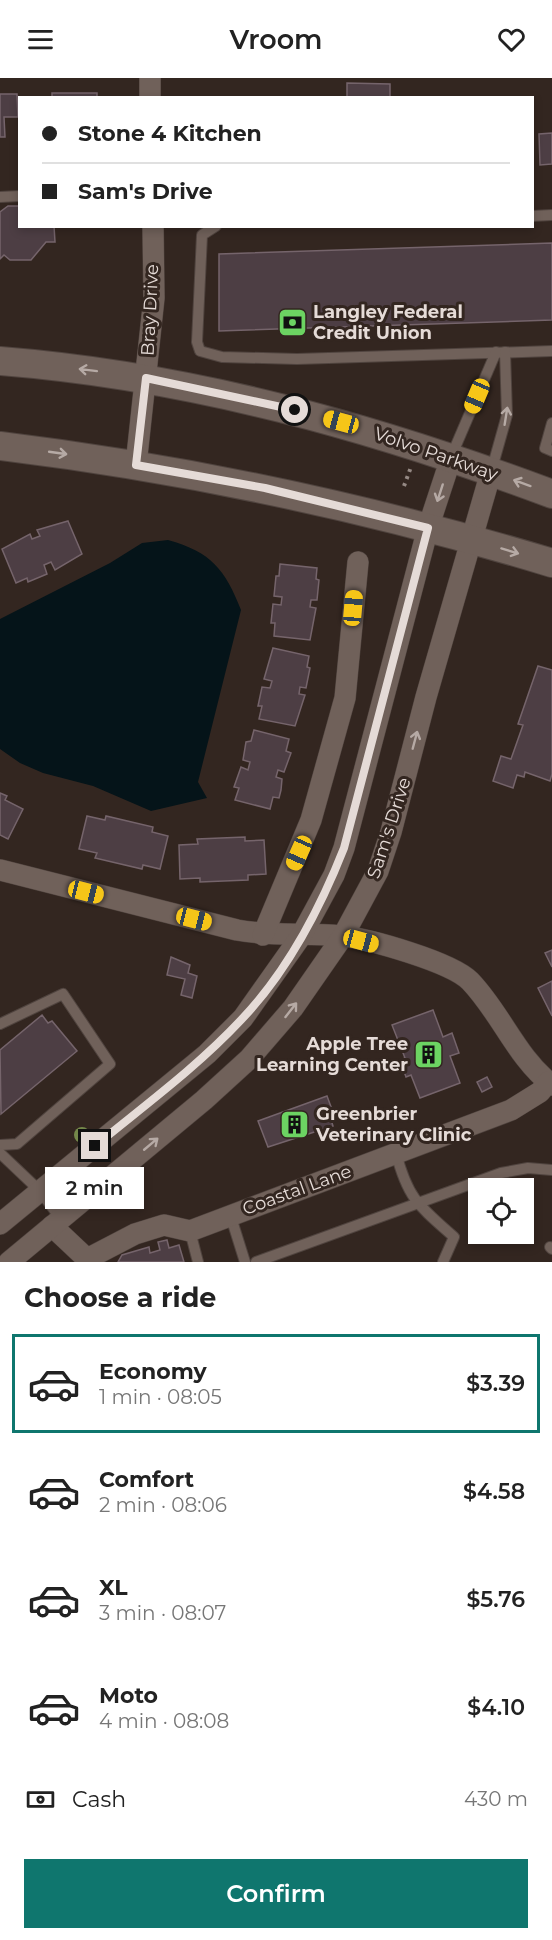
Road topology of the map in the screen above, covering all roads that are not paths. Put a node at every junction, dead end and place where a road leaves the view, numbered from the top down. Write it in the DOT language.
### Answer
graph roads {
  1 [pos="150,78"];
  2 [pos="150,96"];
  3 [pos="18,196"];
  4 [pos="0,197"];
  5 [pos="552,215"];
  6 [pos="534,216"];
  7 [pos="153,228"];
  8 [pos="213,228"];
  9 [pos="552,351"];
  10 [pos="501,352"];
  11 [pos="0,361"];
  12 [pos="146,378"];
  13 [pos="552,423"];
  14 [pos="0,446"];
  15 [pos="552,451"];
  16 [pos="451,458"];
  17 [pos="136,465"];
  18 [pos="491,472"];
  19 [pos="552,494"];
  20 [pos="428,528"];
  21 [pos="472,540"];
  22 [pos="357,562"];
  23 [pos="552,563"];
  24 [pos="0,870"];
  25 [pos="263,935"];
  26 [pos="301,936"];
  27 [pos="343,936"];
  28 [pos="0,1024"];
  29 [pos="550,1084"];
  30 [pos="0,1145"];
  31 [pos="0,1153"];
  32 [pos="396,1153"];
  33 [pos="552,1170"];
  34 [pos="40,1191"];
  35 [pos="415,1203"];
  36 [pos="230,1214"];
  37 [pos="57,1222"];
  38 [pos="0,1224"];
  39 [pos="190,1231"];
  40 [pos="9,1262"];
  41 [pos="198,1262"];
  42 [pos="245,1262"];
  43 [pos="256,1262"];
  44 [pos="443,1262"];
  1 -- 2 [label="street"];
  3 -- 4 [label="lane"];
  5 -- 6 [label="lane"];
  7 -- 12 [label="street, Bray Drive"];
  8 -- 10 [label="lane"];
  9 -- 10 [label="lane"];
  10 -- 16 [label="lane"];
  18 -- 10 [label="lane, one-way"];
  12 -- 11 [label="main road, Volvo Parkway, one-way"];
  12 -- 16 [label="main road, Volvo Parkway"];
  12 -- 17 [label="street, Bray Drive"];
  13 -- 15 [label="lane"];
  14 -- 17 [label="main road, one-way"];
  16 -- 18 [label="main road, Volvo Parkway"];
  16 -- 20 [label="street, Sam's Drive, one-way"];
  17 -- 20 [label="main road"];
  19 -- 18 [label="main road, Volvo Parkway, one-way"];
  18 -- 21 [label="street, Sam's Drive"];
  20 -- 21 [label="main road"];
  20 -- 26 [label="street, Sam's Drive"];
  21 -- 23 [label="main road, one-way"];
  27 -- 21 [label="street, Sam's Drive, one-way"];
  22 -- 25 [label="street"];
  24 -- 25 [label="street"];
  25 -- 26 [label="street"];
  26 -- 27 [label="street"];
  26 -- 34 [label="street, Sam's Drive"];
  27 -- 29 [label="street"];
  37 -- 27 [label="street, Sam's Drive, one-way"];
  28 -- 30 [label="lane"];
  29 -- 32 [label="street, Coastal Lane"];
  31 -- 34 [label="lane"];
  32 -- 35 [label="lane"];
  32 -- 36 [label="street, Coastal Lane"];
  33 -- 35 [label="lane"];
  34 -- 37 [label="lane"];
  34 -- 38 [label="street, Sam's Drive"];
  35 -- 43 [label="lane"];
  35 -- 44 [label="lane"];
  36 -- 39 [label="street, Coastal Lane"];
  36 -- 42 [label="lane"];
  37 -- 39 [label="street"];
  37 -- 40 [label="street, Sam's Drive"];
  39 -- 41 [label="lane"];
}
